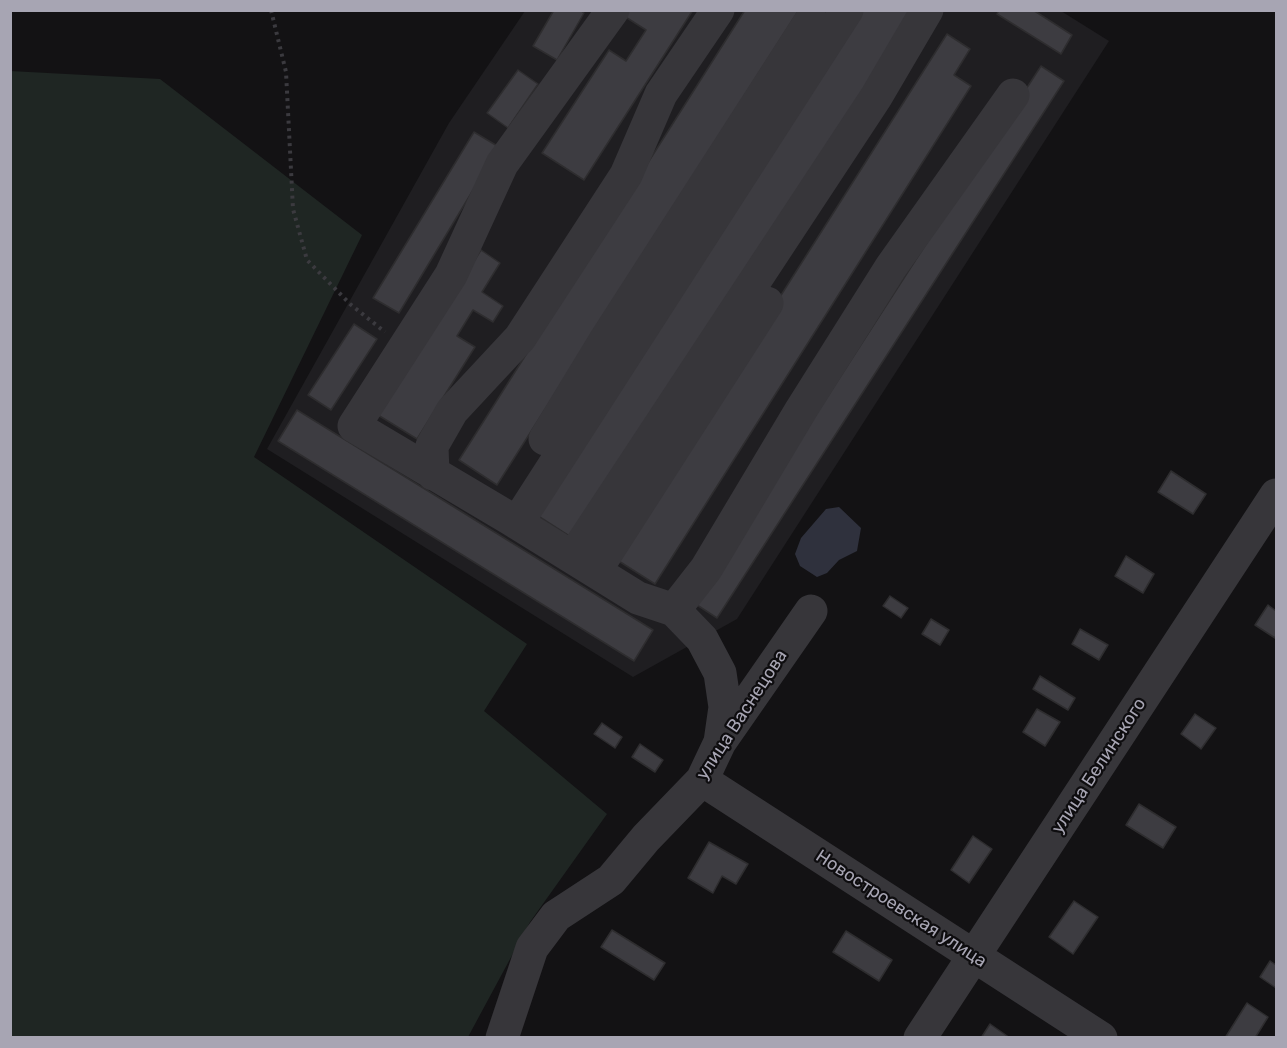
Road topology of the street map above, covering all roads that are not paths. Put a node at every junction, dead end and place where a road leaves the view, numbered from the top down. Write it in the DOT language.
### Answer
graph roads {
  1 [pos="613,10"];
  2 [pos="718,10"];
  3 [pos="847,10"];
  4 [pos="927,10"];
  5 [pos="811,20"];
  6 [pos="1013,95"];
  7 [pos="433,474"];
  8 [pos="1276,495"];
  9 [pos="509,518"];
  10 [pos="584,564"];
  11 [pos="674,610"];
  12 [pos="811,611"];
  13 [pos="720,742"];
  14 [pos="702,780"];
  15 [pos="975,956"];
  16 [pos="501,1038"];
  17 [pos="920,1038"];
  18 [pos="1101,1038"];
  1 -- 7 [label="street"];
  2 -- 7 [label="street"];
  3 -- 9 [label="street"];
  4 -- 10 [label="street"];
  5 -- 9 [label="street"];
  6 -- 11 [label="street"];
  7 -- 9 [label="street"];
  8 -- 15 [label="street, улица Белинского"];
  9 -- 10 [label="street"];
  10 -- 11 [label="street"];
  11 -- 13 [label="street"];
  12 -- 13 [label="street, улица Васнецова"];
  13 -- 14 [label="street, улица Васнецова"];
  14 -- 15 [label="street, Новостроевская улица"];
  14 -- 16 [label="street, улица Васнецова"];
  15 -- 17 [label="street, улица Белинского"];
  15 -- 18 [label="street, Новостроевская улица"];
}
